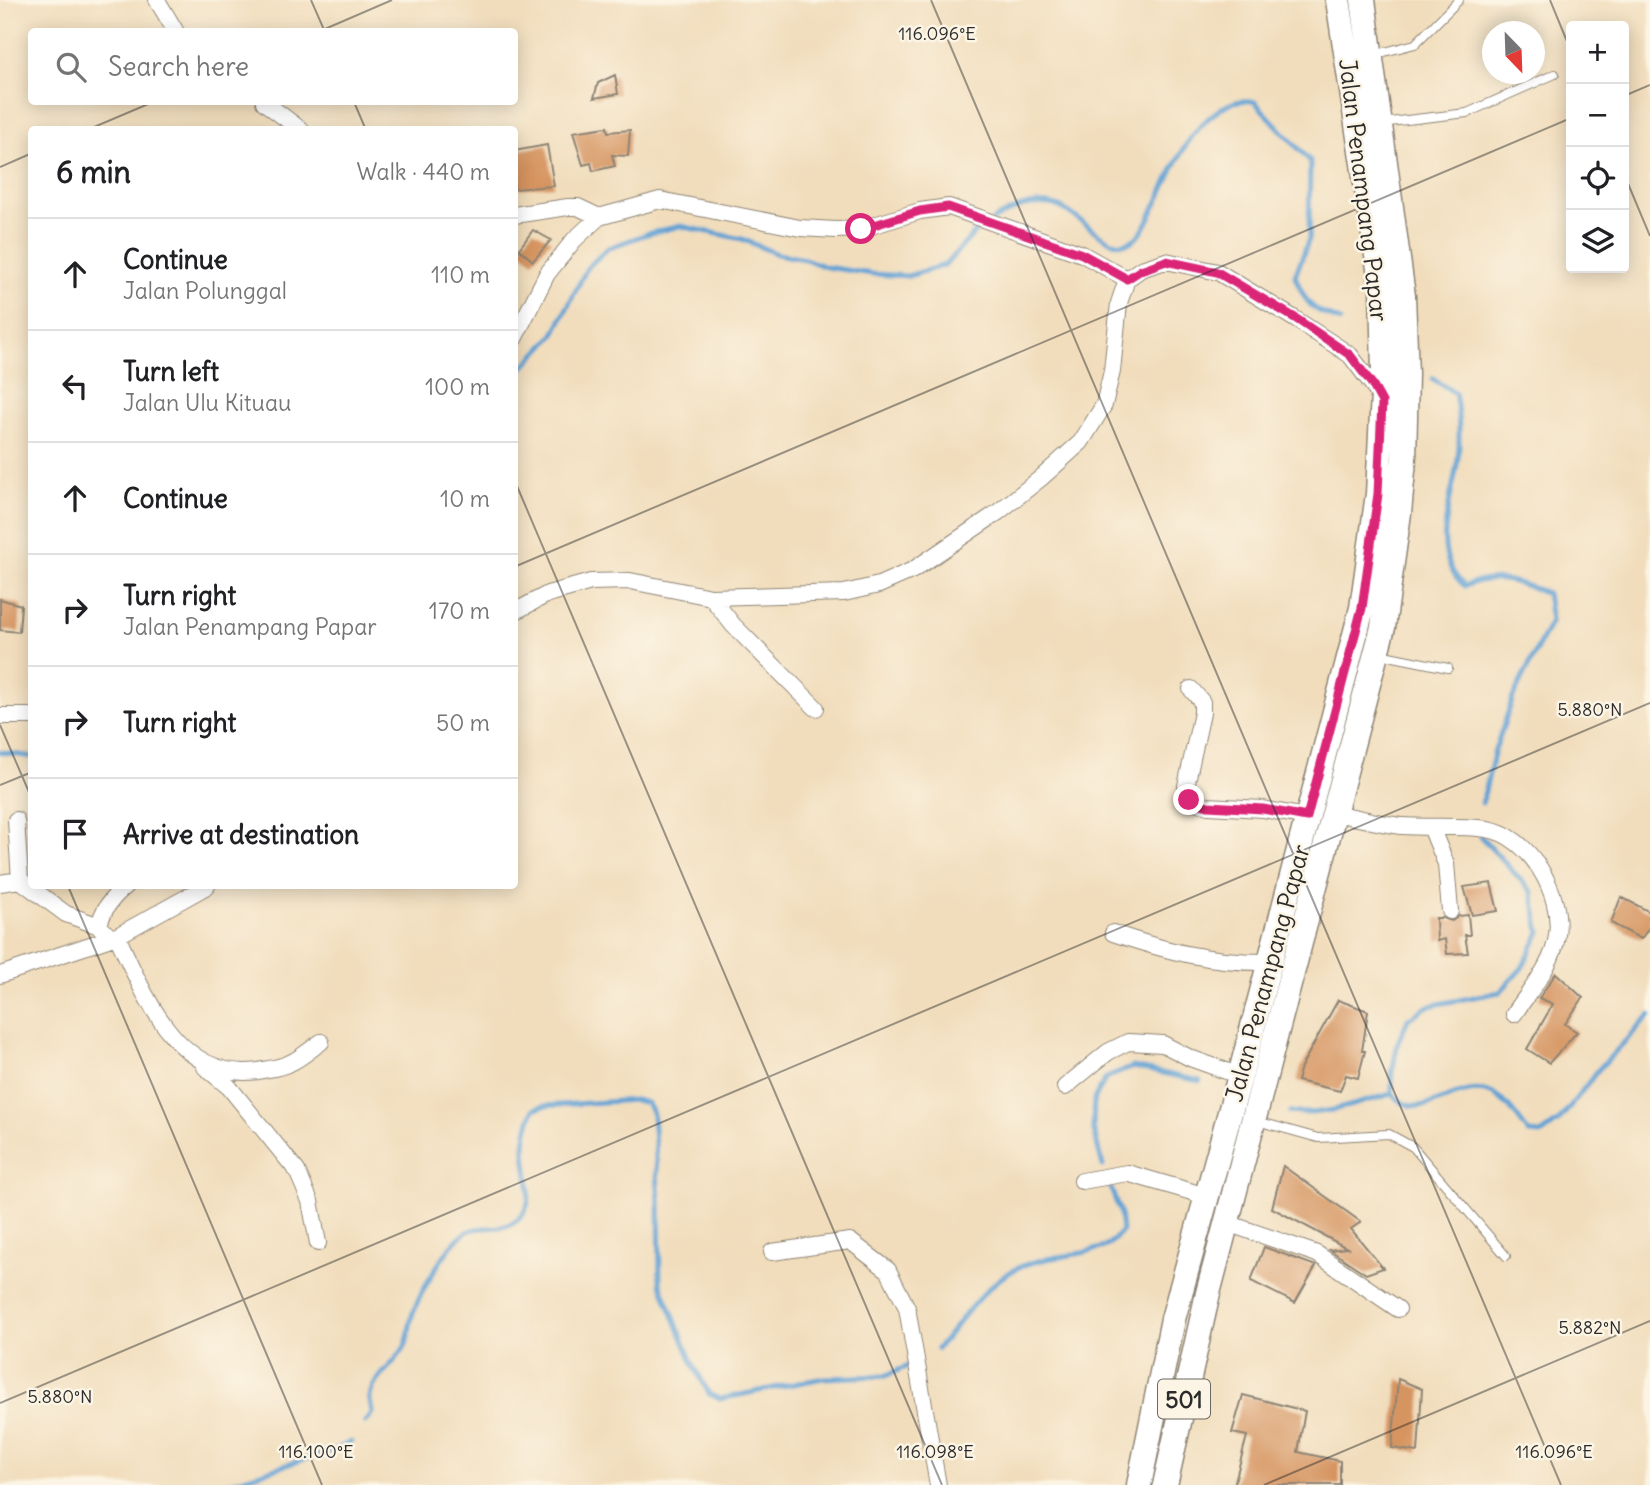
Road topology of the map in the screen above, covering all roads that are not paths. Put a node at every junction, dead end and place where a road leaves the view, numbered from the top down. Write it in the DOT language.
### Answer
graph roads {
  1 [pos="157,0"];
  2 [pos="1338,0"];
  3 [pos="1363,0"];
  4 [pos="1459,0"];
  5 [pos="174,28"];
  6 [pos="1371,56"];
  7 [pos="1555,74"];
  8 [pos="268,105"];
  9 [pos="1381,123"];
  10 [pos="296,126"];
  11 [pos="518,214"];
  12 [pos="599,217"];
  13 [pos="1127,279"];
  14 [pos="518,331"];
  15 [pos="1383,340"];
  16 [pos="1350,355"];
  17 [pos="1382,402"];
  18 [pos="711,597"];
  19 [pos="518,610"];
  20 [pos="1376,653"];
  21 [pos="1448,668"];
  22 [pos="1191,689"];
  23 [pos="816,708"];
  24 [pos="0,716"];
  25 [pos="28,716"];
  26 [pos="1334,813"];
  27 [pos="1307,817"];
  28 [pos="16,820"];
  29 [pos="1431,827"];
  30 [pos="20,880"];
  31 [pos="0,883"];
  32 [pos="28,886"];
  33 [pos="32,889"];
  34 [pos="124,889"];
  35 [pos="202,889"];
  36 [pos="1450,911"];
  37 [pos="99,926"];
  38 [pos="1112,933"];
  39 [pos="114,937"];
  40 [pos="1269,962"];
  41 [pos="0,975"];
  42 [pos="1514,1014"];
  43 [pos="321,1042"];
  44 [pos="186,1052"];
  45 [pos="1240,1076"];
  46 [pos="1065,1087"];
  47 [pos="1254,1120"];
  48 [pos="1246,1150"];
  49 [pos="1213,1171"];
  50 [pos="1082,1181"];
  51 [pos="1206,1196"];
  52 [pos="1227,1223"];
  53 [pos="318,1243"];
  54 [pos="772,1252"];
  55 [pos="1506,1256"];
  56 [pos="1398,1309"];
  57 [pos="939,1485"];
  58 [pos="1139,1485"];
  59 [pos="1165,1485"];
  1 -- 5 [label="street"];
  2 -- 15 [label="main road, Jalan Penampang Papar / 501"];
  3 -- 6 [label="main road, Jalan Penampang Papar / 501"];
  4 -- 6 [label="lane"];
  6 -- 9 [label="main road, Jalan Penampang Papar / 501"];
  7 -- 9 [label="lane"];
  8 -- 10 [label="street"];
  9 -- 20 [label="main road, Jalan Penampang Papar / 501"];
  11 -- 12 [label="street"];
  12 -- 13 [label="street"];
  12 -- 14 [label="street"];
  13 -- 16 [label="street"];
  13 -- 18 [label="street"];
  15 -- 16 [label="street"];
  15 -- 17 [label="main road, Jalan Penampang Papar / 501"];
  16 -- 17 [label="street"];
  17 -- 27 [label="main road, Jalan Penampang Papar / 501"];
  18 -- 19 [label="street"];
  18 -- 23 [label="street"];
  20 -- 21 [label="lane"];
  20 -- 26 [label="main road, Jalan Penampang Papar / 501"];
  22 -- 27 [label="street"];
  24 -- 25 [label="street"];
  26 -- 29 [label="street"];
  26 -- 47 [label="main road, Jalan Penampang Papar / 501"];
  27 -- 40 [label="main road, Jalan Penampang Papar / 501"];
  28 -- 30 [label="street"];
  29 -- 36 [label="street"];
  29 -- 42 [label="street"];
  30 -- 31 [label="street"];
  30 -- 32 [label="street"];
  33 -- 37 [label="street"];
  34 -- 37 [label="street"];
  35 -- 39 [label="street"];
  37 -- 39 [label="street"];
  38 -- 40 [label="street"];
  39 -- 41 [label="street"];
  39 -- 44 [label="street"];
  40 -- 45 [label="main road, Jalan Penampang Papar / 501"];
  43 -- 44 [label="street"];
  44 -- 53 [label="street"];
  45 -- 46 [label="street"];
  45 -- 49 [label="main road, Jalan Penampang Papar / 501"];
  47 -- 48 [label="main road, Jalan Penampang Papar / 501"];
  47 -- 55 [label="lane"];
  48 -- 49 [label="main road"];
  48 -- 52 [label="main road, Jalan Penampang Papar / 501"];
  49 -- 51 [label="main road, Jalan Penampang Papar / 501"];
  50 -- 51 [label="street"];
  51 -- 58 [label="main road, Jalan Penampang Papar / 501"];
  52 -- 56 [label="street"];
  52 -- 59 [label="main road, Jalan Penampang Papar / 501"];
  54 -- 57 [label="street"];
}
